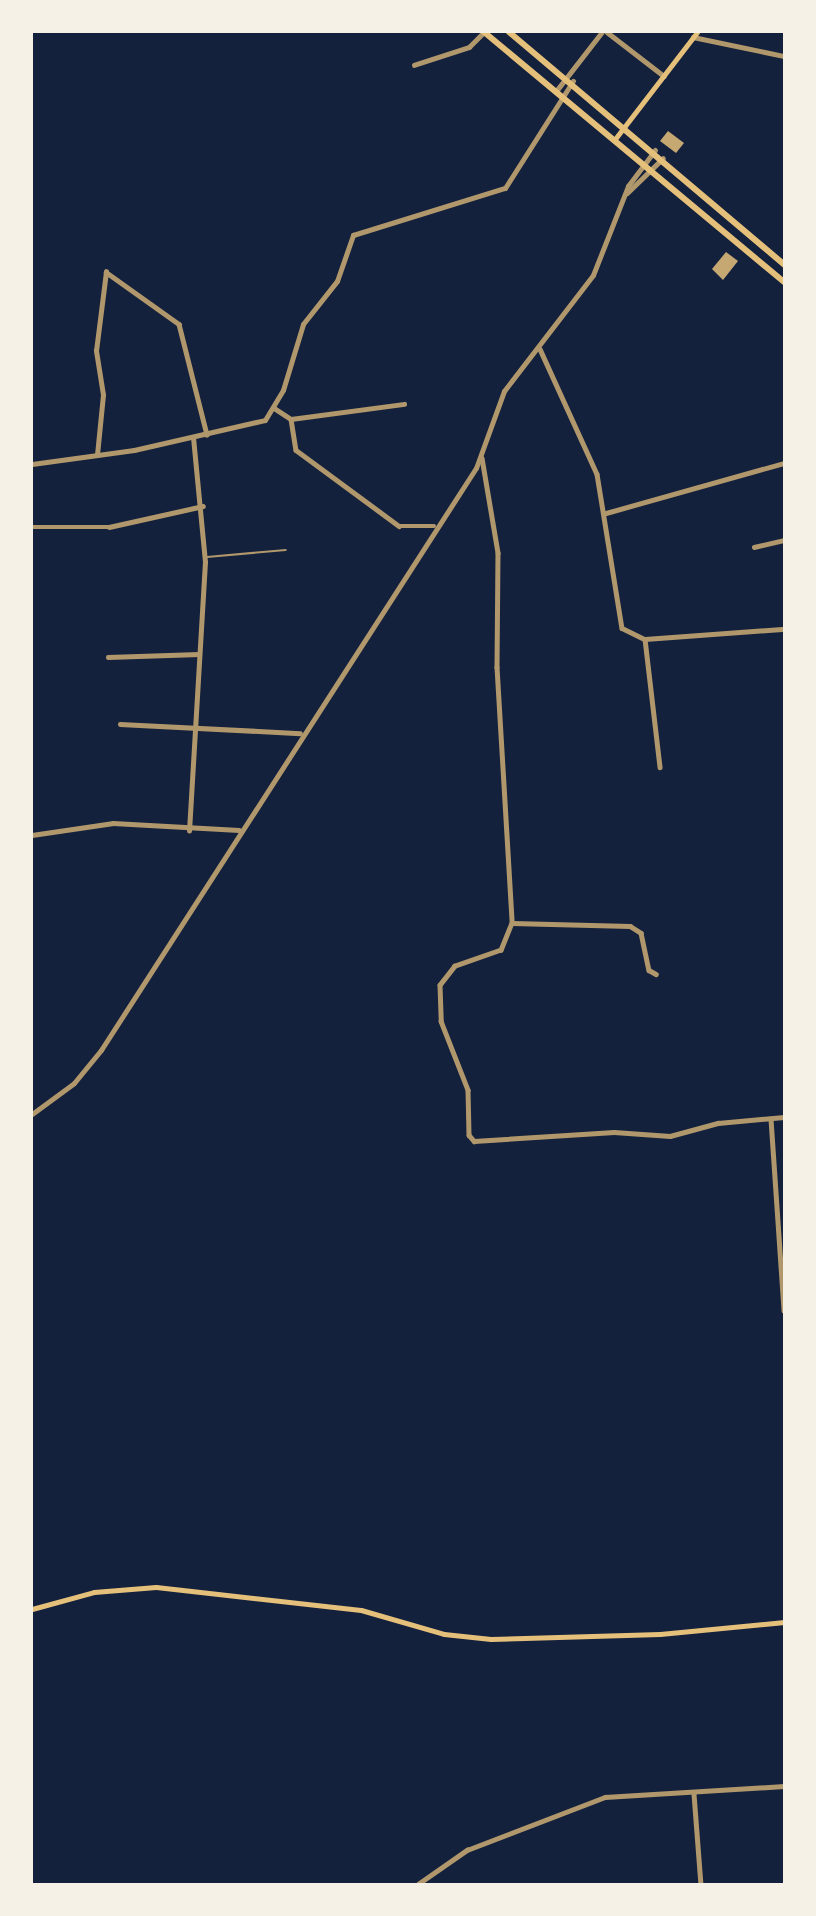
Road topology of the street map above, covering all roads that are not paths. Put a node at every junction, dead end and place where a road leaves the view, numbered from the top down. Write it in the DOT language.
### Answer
graph roads {
  1 [pos="484,32"];
  2 [pos="509,32"];
  3 [pos="602,32"];
  4 [pos="607,32"];
  5 [pos="697,32"];
  6 [pos="693,37"];
  7 [pos="785,56"];
  8 [pos="414,65"];
  9 [pos="664,76"];
  10 [pos="570,79"];
  11 [pos="560,92"];
  12 [pos="626,126"];
  13 [pos="615,139"];
  14 [pos="654,150"];
  15 [pos="663,158"];
  16 [pos="643,163"];
  17 [pos="652,171"];
  18 [pos="626,193"];
  19 [pos="785,264"];
  20 [pos="785,282"];
  21 [pos="540,349"];
  22 [pos="404,404"];
  23 [pos="274,408"];
  24 [pos="291,419"];
  25 [pos="207,436"];
  26 [pos="193,438"];
  27 [pos="97,455"];
  28 [pos="482,458"];
  29 [pos="785,463"];
  30 [pos="32,464"];
  31 [pos="203,506"];
  32 [pos="606,513"];
  33 [pos="434,526"];
  34 [pos="32,527"];
  35 [pos="785,540"];
  36 [pos="754,547"];
  37 [pos="286,550"];
  38 [pos="205,557"];
  39 [pos="782,629"];
  40 [pos="645,639"];
  41 [pos="199,654"];
  42 [pos="108,657"];
  43 [pos="120,724"];
  44 [pos="194,725"];
  45 [pos="300,733"];
  46 [pos="660,767"];
  47 [pos="239,830"];
  48 [pos="189,831"];
  49 [pos="32,835"];
  50 [pos="512,923"];
  51 [pos="656,974"];
  52 [pos="32,1114"];
  53 [pos="785,1117"];
  54 [pos="771,1119"];
  55 [pos="785,1311"];
  56 [pos="32,1609"];
  57 [pos="785,1622"];
  58 [pos="785,1786"];
  59 [pos="694,1794"];
  60 [pos="418,1885"];
  61 [pos="701,1885"];
  1 -- 8 [label="street"];
  1 -- 11 [label="main road"];
  2 -- 10 [label="main road"];
  3 -- 10 [label="street"];
  4 -- 9 [label="street"];
  5 -- 6 [label="main road"];
  6 -- 7 [label="street"];
  6 -- 9 [label="main road"];
  9 -- 12 [label="main road"];
  10 -- 11 [label="street"];
  10 -- 12 [label="main road"];
  11 -- 13 [label="main road"];
  11 -- 23 [label="street"];
  12 -- 13 [label="main road"];
  12 -- 14 [label="main road"];
  13 -- 16 [label="main road"];
  14 -- 15 [label="main road"];
  14 -- 16 [label="street"];
  15 -- 17 [label="street"];
  15 -- 19 [label="main road"];
  16 -- 17 [label="main road"];
  16 -- 18 [label="street"];
  17 -- 18 [label="street"];
  17 -- 20 [label="main road"];
  18 -- 21 [label="street"];
  21 -- 28 [label="street"];
  21 -- 32 [label="street"];
  22 -- 24 [label="street"];
  23 -- 24 [label="street"];
  23 -- 25 [label="street"];
  24 -- 33 [label="street"];
  25 -- 26 [label="street"];
  25 -- 27 [label="street"];
  26 -- 27 [label="street"];
  26 -- 31 [label="street"];
  27 -- 30 [label="street"];
  28 -- 33 [label="street"];
  28 -- 50 [label="street"];
  29 -- 32 [label="street"];
  31 -- 34 [label="street"];
  31 -- 38 [label="street"];
  32 -- 40 [label="street"];
  33 -- 45 [label="street"];
  35 -- 36 [label="street"];
  37 -- 38 [label="lane"];
  38 -- 41 [label="street"];
  39 -- 40 [label="street"];
  40 -- 46 [label="street"];
  41 -- 42 [label="street"];
  41 -- 44 [label="street"];
  43 -- 44 [label="street"];
  44 -- 45 [label="street"];
  44 -- 48 [label="street"];
  45 -- 47 [label="street"];
  47 -- 48 [label="street"];
  47 -- 52 [label="street"];
  48 -- 49 [label="street"];
  50 -- 51 [label="street"];
  50 -- 54 [label="street"];
  53 -- 54 [label="street"];
  54 -- 55 [label="street"];
  56 -- 57 [label="main road"];
  58 -- 59 [label="street"];
  59 -- 60 [label="street"];
  59 -- 61 [label="street"];
}
